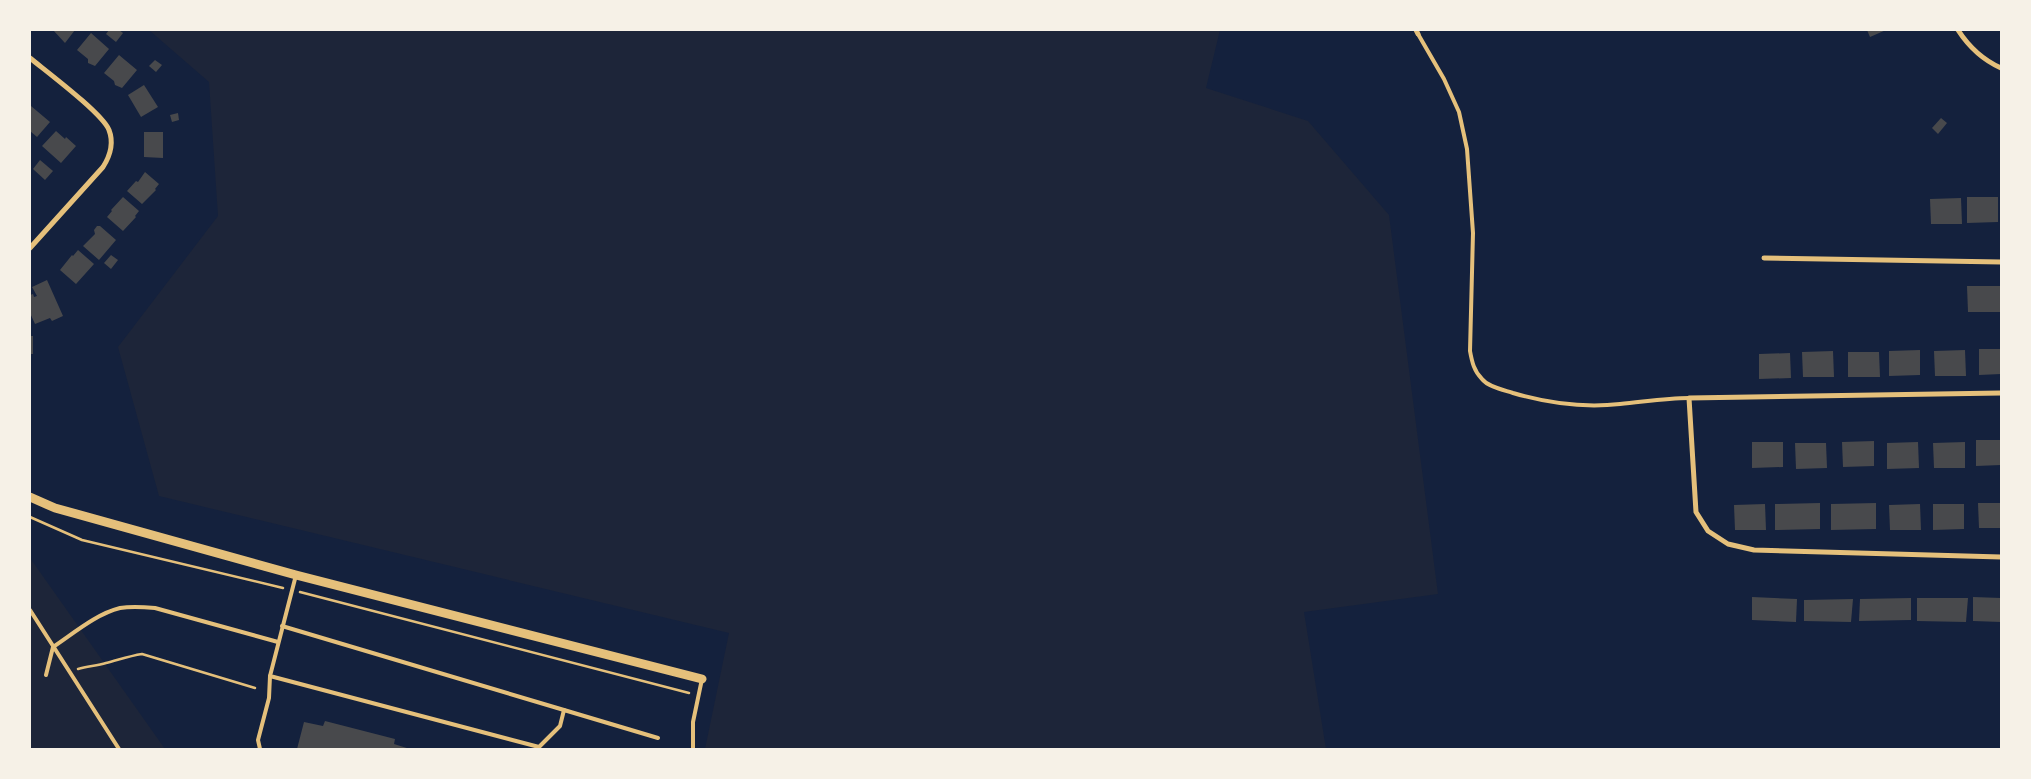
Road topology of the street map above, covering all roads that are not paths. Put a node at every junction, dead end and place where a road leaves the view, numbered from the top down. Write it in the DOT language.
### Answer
graph roads {
  1 [pos="1958,30"];
  2 [pos="1417,32"];
  3 [pos="30,58"];
  4 [pos="2001,68"];
  5 [pos="30,248"];
  6 [pos="1764,258"];
  7 [pos="2001,262"];
  8 [pos="2001,393"];
  9 [pos="1688,398"];
  10 [pos="30,497"];
  11 [pos="2001,557"];
  12 [pos="296,575"];
  13 [pos="30,610"];
  14 [pos="282,626"];
  15 [pos="278,642"];
  16 [pos="53,647"];
  17 [pos="46,675"];
  18 [pos="270,676"];
  19 [pos="702,679"];
  20 [pos="564,710"];
  21 [pos="658,738"];
  22 [pos="119,749"];
  23 [pos="260,749"];
  24 [pos="693,749"];
  1 -- 4 [label="street"];
  2 -- 9 [label="lane"];
  3 -- 5 [label="street"];
  6 -- 7 [label="street"];
  8 -- 9 [label="street"];
  9 -- 11 [label="street"];
  10 -- 12 [label="street"];
  12 -- 14 [label="lane"];
  12 -- 19 [label="street"];
  13 -- 16 [label="lane"];
  14 -- 15 [label="lane"];
  14 -- 20 [label="lane"];
  15 -- 16 [label="lane"];
  15 -- 18 [label="lane"];
  16 -- 17 [label="lane"];
  16 -- 22 [label="lane"];
  18 -- 20 [label="lane"];
  18 -- 23 [label="lane"];
  19 -- 24 [label="lane"];
  20 -- 21 [label="lane"];
}
